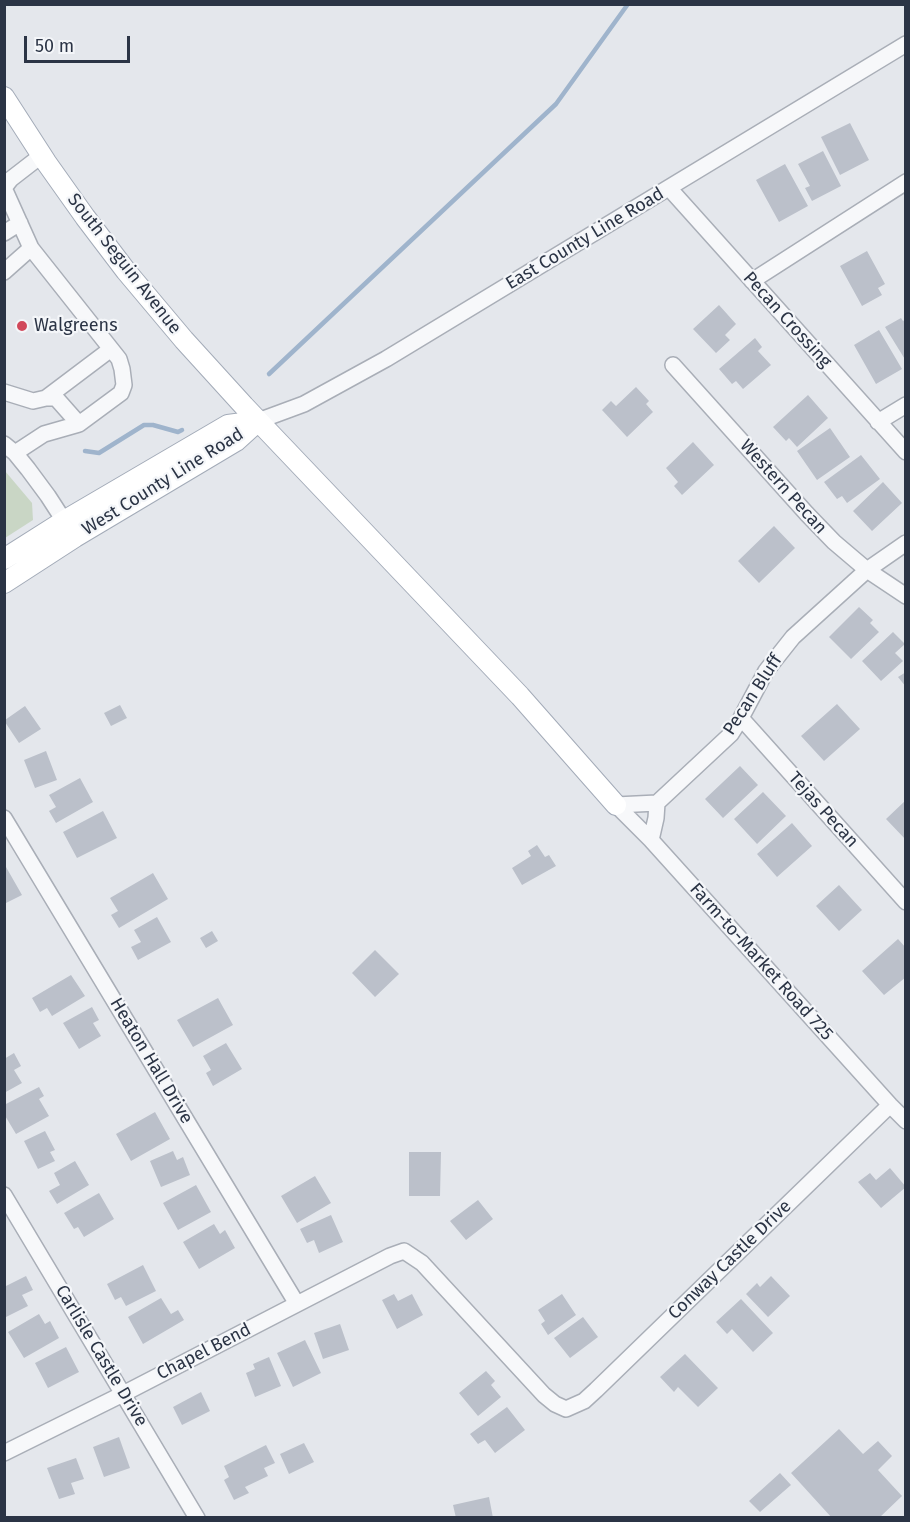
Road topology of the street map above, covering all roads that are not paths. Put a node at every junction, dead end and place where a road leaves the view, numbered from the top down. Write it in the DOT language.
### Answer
graph roads {
  1 [pos="906,44"];
  2 [pos="4,97"];
  3 [pos="42,155"];
  4 [pos="906,182"];
  5 [pos="4,188"];
  6 [pos="669,188"];
  7 [pos="20,223"];
  8 [pos="4,233"];
  9 [pos="31,248"];
  10 [pos="4,272"];
  11 [pos="752,281"];
  12 [pos="111,349"];
  13 [pos="673,365"];
  14 [pos="4,392"];
  15 [pos="46,398"];
  16 [pos="906,405"];
  17 [pos="258,421"];
  18 [pos="878,422"];
  19 [pos="79,424"];
  20 [pos="10,449"];
  21 [pos="906,452"];
  22 [pos="70,529"];
  23 [pos="906,543"];
  24 [pos="4,559"];
  25 [pos="867,570"];
  26 [pos="4,583"];
  27 [pos="906,596"];
  28 [pos="741,718"];
  29 [pos="657,803"];
  30 [pos="616,805"];
  31 [pos="4,818"];
  32 [pos="651,840"];
  33 [pos="906,902"];
  34 [pos="890,1105"];
  35 [pos="906,1121"];
  36 [pos="4,1195"];
  37 [pos="404,1251"];
  38 [pos="297,1304"];
  39 [pos="123,1394"];
  40 [pos="4,1453"];
  41 [pos="197,1518"];
  1 -- 6 [label="street, East County Line Road"];
  2 -- 3 [label="main road, South Seguin Avenue"];
  3 -- 5 [label="street"];
  3 -- 17 [label="main road, South Seguin Avenue"];
  4 -- 11 [label="street"];
  5 -- 7 [label="street"];
  6 -- 11 [label="street, Pecan Crossing"];
  6 -- 17 [label="street, East County Line Road"];
  7 -- 8 [label="street"];
  7 -- 9 [label="street"];
  9 -- 10 [label="street"];
  9 -- 12 [label="street"];
  11 -- 18 [label="street, Pecan Crossing"];
  12 -- 15 [label="street"];
  12 -- 19 [label="street"];
  13 -- 25 [label="street, Western Pecan"];
  14 -- 15 [label="street"];
  15 -- 19 [label="street"];
  16 -- 18 [label="street"];
  17 -- 22 [label="main road, West County Line Road"];
  17 -- 30 [label="main road, South Seguin Avenue"];
  18 -- 21 [label="street, Pecan Crossing"];
  19 -- 20 [label="street"];
  20 -- 22 [label="street"];
  22 -- 24 [label="main road, West County Line Road"];
  22 -- 26 [label="main road, West County Line Road"];
  23 -- 25 [label="street, Pecan Bluff"];
  25 -- 27 [label="street, Western Pecan"];
  25 -- 28 [label="street, Pecan Bluff"];
  28 -- 29 [label="street, Pecan Bluff"];
  28 -- 33 [label="street, Tejas Pecan"];
  29 -- 30 [label="street"];
  29 -- 32 [label="street"];
  30 -- 32 [label="street, Farm-to-Market Road 725"];
  31 -- 38 [label="street, Heaton Hall Drive"];
  32 -- 34 [label="street, Farm-to-Market Road 725"];
  34 -- 35 [label="street, Farm-to-Market Road 725"];
  34 -- 37 [label="street, Conway Castle Drive"];
  36 -- 39 [label="street, Carlisle Castle Drive"];
  37 -- 38 [label="street, Chapel Bend"];
  38 -- 39 [label="street, Chapel Bend"];
  39 -- 40 [label="street, Chapel Bend"];
  39 -- 41 [label="street, Carlisle Castle Drive"];
}
